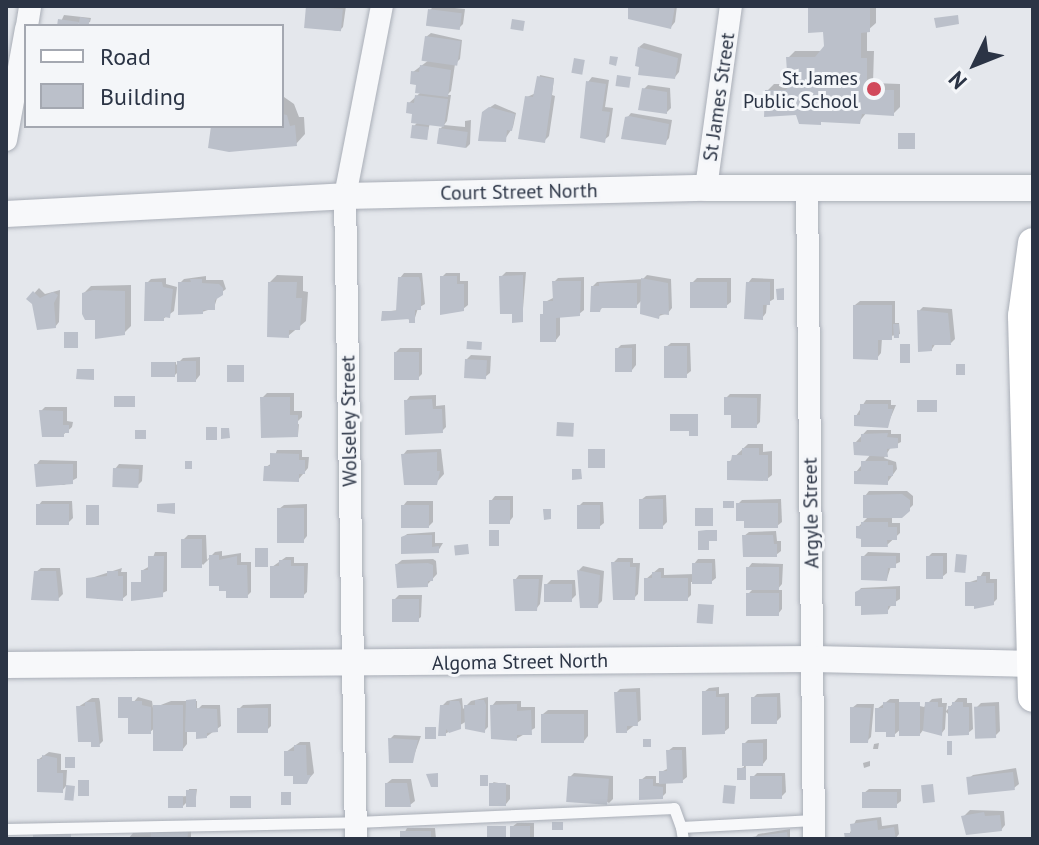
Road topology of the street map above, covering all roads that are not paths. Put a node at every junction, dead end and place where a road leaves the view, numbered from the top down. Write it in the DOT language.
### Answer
graph roads {
  1 [pos="382,6"];
  2 [pos="731,6"];
  3 [pos="24,39"];
  4 [pos="6,140"];
  5 [pos="807,187"];
  6 [pos="706,188"];
  7 [pos="1033,188"];
  8 [pos="345,196"];
  9 [pos="6,214"];
  10 [pos="1033,243"];
  11 [pos="813,659"];
  12 [pos="1031,663"];
  13 [pos="353,664"];
  14 [pos="6,665"];
  15 [pos="1033,697"];
  16 [pos="6,829"];
  17 [pos="356,830"];
  18 [pos="814,830"];
  19 [pos="682,833"];
  1 -- 8 [label="street, Wolseley Street"];
  2 -- 6 [label="street, St James Street"];
  3 -- 4 [label="street"];
  5 -- 6 [label="street, Court Street North"];
  5 -- 7 [label="street, Court Street North"];
  5 -- 11 [label="street, Argyle Street"];
  6 -- 8 [label="street, Court Street North"];
  8 -- 9 [label="street, Court Street North"];
  8 -- 13 [label="street, Wolseley Street"];
  10 -- 12 [label="main road"];
  11 -- 12 [label="street, Algoma Street North"];
  11 -- 13 [label="street, Algoma Street North"];
  11 -- 18 [label="street, Argyle Street"];
  12 -- 15 [label="main road"];
  13 -- 14 [label="street, Algoma Street North"];
  13 -- 17 [label="street, Wolseley Street"];
  16 -- 17 [label="lane"];
  17 -- 19 [label="lane"];
  18 -- 19 [label="lane"];
}
